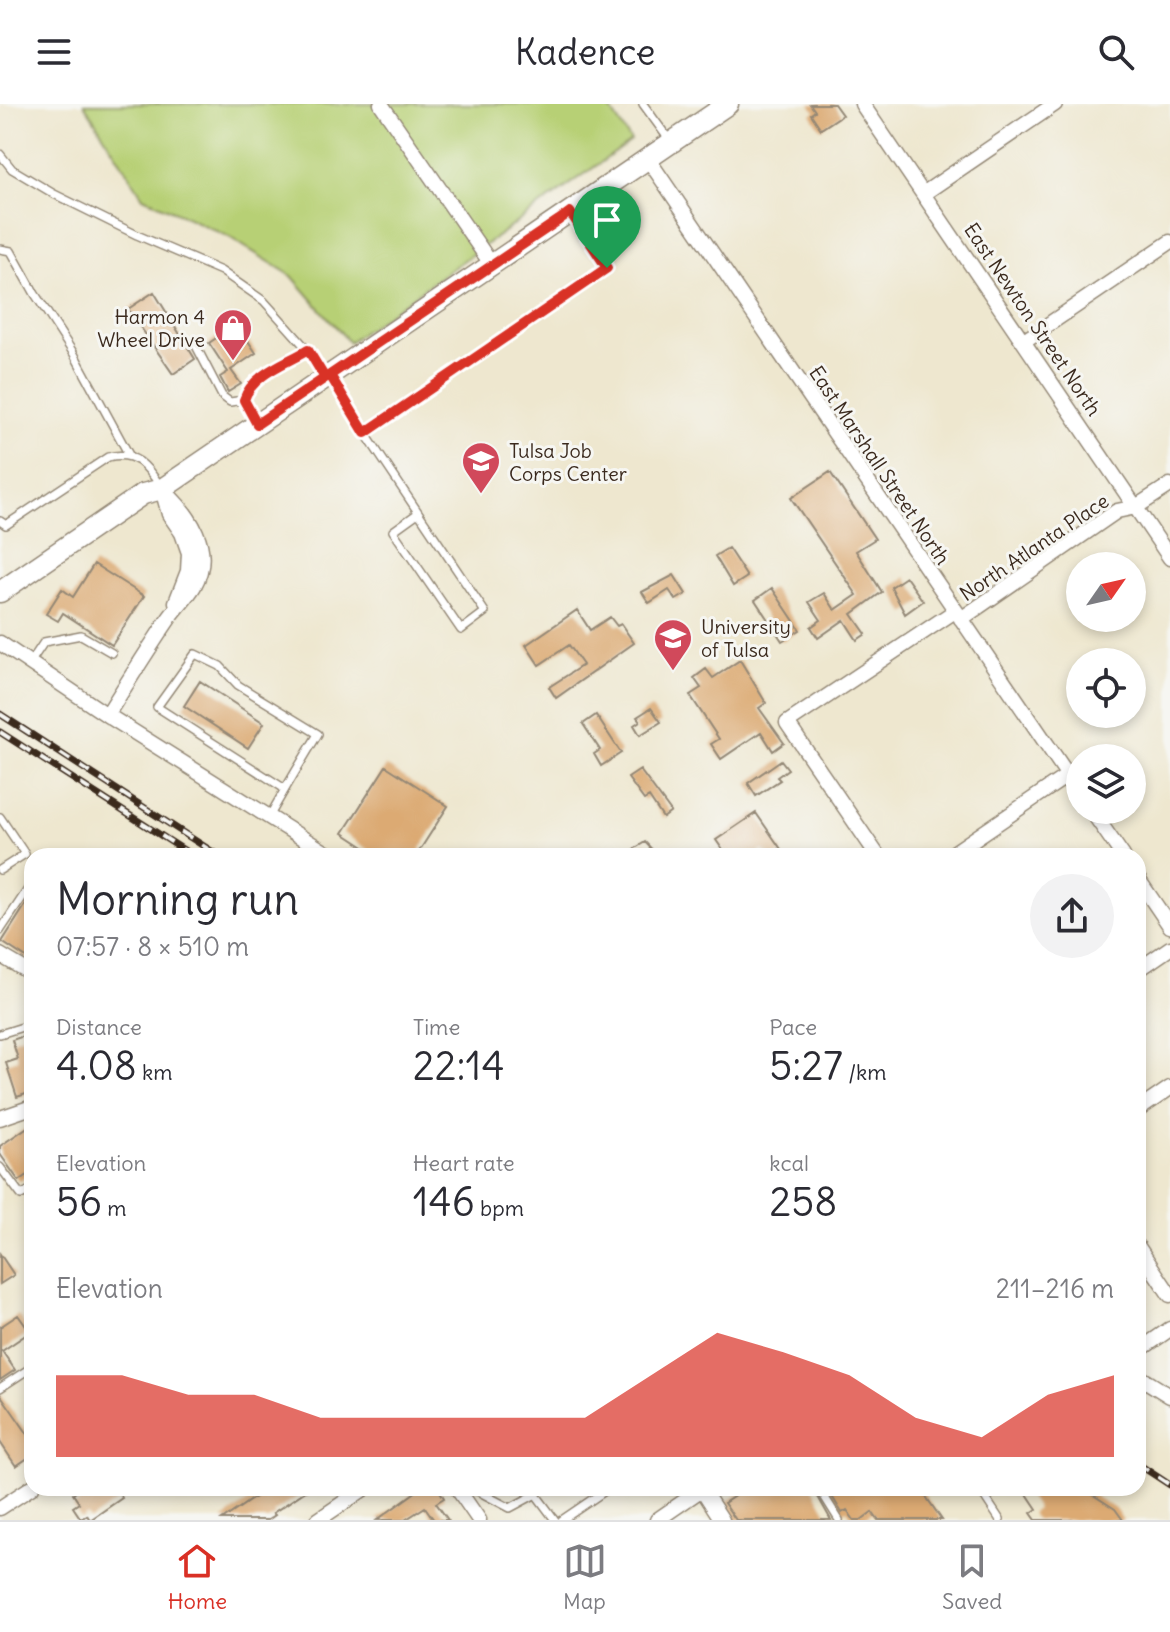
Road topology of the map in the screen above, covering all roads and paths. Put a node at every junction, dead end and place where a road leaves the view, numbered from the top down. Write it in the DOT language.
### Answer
graph roads {
  1 [pos="381,104"];
  2 [pos="643,104"];
  3 [pos="728,104"];
  4 [pos="862,104"];
  5 [pos="1055,104"];
  6 [pos="671,143"];
  7 [pos="0,154"];
  8 [pos="648,159"];
  9 [pos="923,194"];
  10 [pos="570,212"];
  11 [pos="1170,242"];
  12 [pos="0,249"];
  13 [pos="492,265"];
  14 [pos="1024,341"];
  15 [pos="195,344"];
  16 [pos="308,350"];
  17 [pos="328,376"];
  18 [pos="244,400"];
  19 [pos="257,424"];
  20 [pos="365,433"];
  21 [pos="129,455"];
  22 [pos="1170,485"];
  23 [pos="162,489"];
  24 [pos="1136,507"];
  25 [pos="418,513"];
  26 [pos="0,521"];
  27 [pos="1170,558"];
  28 [pos="0,592"];
  29 [pos="0,608"];
  30 [pos="958,615"];
  31 [pos="0,643"];
  32 [pos="112,653"];
  33 [pos="30,663"];
  34 [pos="107,715"];
  35 [pos="1066,772"];
  36 [pos="1066,776"];
  37 [pos="285,789"];
  38 [pos="0,817"];
  39 [pos="269,817"];
  40 [pos="1101,824"];
  41 [pos="318,848"];
  42 [pos="873,848"];
  43 [pos="961,848"];
  44 [pos="1117,848"];
  45 [pos="24,853"];
  46 [pos="24,855"];
  47 [pos="0,870"];
  48 [pos="1146,891"];
  49 [pos="24,895"];
  50 [pos="1170,926"];
  51 [pos="0,931"];
  52 [pos="1170,948"];
  53 [pos="0,955"];
  54 [pos="1146,964"];
  55 [pos="24,969"];
  56 [pos="24,1026"];
  57 [pos="0,1034"];
  58 [pos="1170,1088"];
  59 [pos="1146,1104"];
  60 [pos="24,1110"];
  61 [pos="0,1118"];
  62 [pos="0,1167"];
  63 [pos="24,1193"];
  64 [pos="1146,1259"];
  65 [pos="1170,1295"];
  66 [pos="1170,1329"];
  67 [pos="1146,1346"];
  68 [pos="24,1372"];
  69 [pos="1146,1381"];
  70 [pos="0,1388"];
  71 [pos="1170,1396"];
  72 [pos="24,1492"];
  73 [pos="353,1496"];
  74 [pos="462,1496"];
  75 [pos="487,1496"];
  76 [pos="526,1496"];
  77 [pos="537,1496"];
  78 [pos="597,1496"];
  79 [pos="693,1496"];
  80 [pos="707,1496"];
  81 [pos="824,1496"];
  82 [pos="984,1496"];
  83 [pos="0,1508"];
  84 [pos="318,1520"];
  85 [pos="479,1520"];
  86 [pos="555,1520"];
  87 [pos="562,1520"];
  88 [pos="657,1520"];
  89 [pos="722,1520"];
  90 [pos="839,1520"];
  91 [pos="1000,1520"];
  1 -- 13 [label="street"];
  2 -- 6 [label="lane"];
  3 -- 6 [label="main road"];
  4 -- 9 [label="street, East Newton Street North"];
  5 -- 9 [label="street"];
  6 -- 8 [label="main road"];
  7 -- 16 [label="lane"];
  8 -- 10 [label="main road"];
  8 -- 30 [label="street, East Marshall Street North"];
  9 -- 14 [label="street, East Newton Street North"];
  10 -- 13 [label="main road"];
  10 -- 20 [label="lane"];
  11 -- 14 [label="street"];
  12 -- 21 [label="lane"];
  13 -- 17 [label="main road"];
  14 -- 24 [label="street, East Newton Street North"];
  15 -- 18 [label="lane"];
  16 -- 17 [label="lane"];
  16 -- 18 [label="lane"];
  17 -- 19 [label="main road"];
  17 -- 20 [label="lane"];
  18 -- 19 [label="lane"];
  19 -- 23 [label="main road"];
  20 -- 25 [label="lane"];
  21 -- 23 [label="lane"];
  21 -- 26 [label="lane"];
  22 -- 24 [label="street, North Atlanta Place"];
  23 -- 28 [label="main road"];
  23 -- 29 [label="main road"];
  23 -- 34 [label="street"];
  24 -- 27 [label="street, East Newton Street North"];
  24 -- 30 [label="street, North Atlanta Place"];
  25 -- 25 [label="lane"];
  30 -- 35 [label="street, East Marshall Street North"];
  30 -- 42 [label="street, North Atlanta Place"];
  31 -- 33 [label="street"];
  32 -- 33 [label="lane"];
  33 -- 34 [label="street"];
  34 -- 39 [label="street"];
  36 -- 43 [label="street"];
  37 -- 37 [label="lane"];
  37 -- 39 [label="lane"];
  38 -- 45 [label="lane"];
  39 -- 41 [label="street"];
  40 -- 44 [label="street"];
  46 -- 47 [label="lane"];
  48 -- 50 [label="street"];
  49 -- 51 [label="lane"];
  52 -- 54 [label="street"];
  53 -- 55 [label="street"];
  56 -- 57 [label="lane"];
  58 -- 59 [label="street"];
  60 -- 61 [label="street"];
  62 -- 63 [label="lane"];
  64 -- 65 [label="street"];
  66 -- 67 [label="street"];
  68 -- 70 [label="lane"];
  69 -- 71 [label="street"];
  72 -- 83 [label="street"];
  73 -- 84 [label="street"];
  74 -- 85 [label="street"];
  75 -- 76 [label="lane"];
  77 -- 86 [label="lane"];
  78 -- 87 [label="lane"];
  79 -- 88 [label="street"];
  80 -- 89 [label="street"];
  81 -- 90 [label="lane"];
  82 -- 91 [label="lane"];
}
